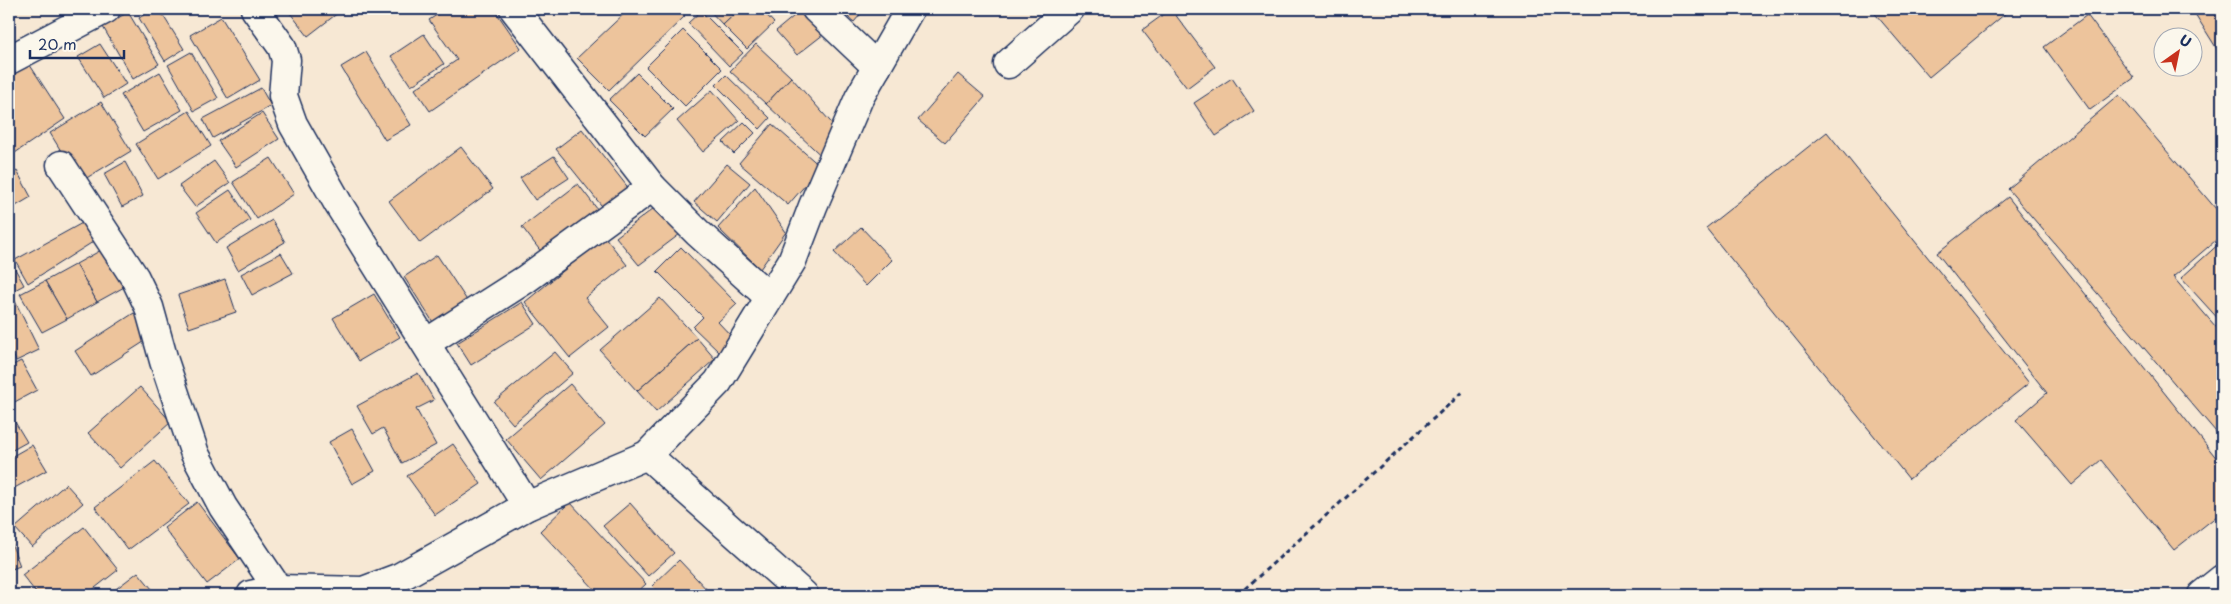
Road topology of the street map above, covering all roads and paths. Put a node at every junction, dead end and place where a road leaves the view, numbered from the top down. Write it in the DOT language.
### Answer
graph roads {
  1 [pos="106,9"];
  2 [pos="255,9"];
  3 [pos="514,9"];
  4 [pos="816,9"];
  5 [pos="910,9"];
  6 [pos="1070,9"];
  7 [pos="9,60"];
  8 [pos="1008,64"];
  9 [pos="877,66"];
  10 [pos="61,165"];
  11 [pos="652,187"];
  12 [pos="769,297"];
  13 [pos="426,343"];
  14 [pos="1464,391"];
  15 [pos="647,455"];
  16 [pos="527,506"];
  17 [pos="2222,579"];
  18 [pos="278,589"];
  19 [pos="251,595"];
  20 [pos="804,595"];
  21 [pos="1238,595"];
  22 [pos="2202,595"];
  1 -- 7 [label="street"];
  2 -- 13 [label="street"];
  3 -- 11 [label="street"];
  4 -- 9 [label="street"];
  5 -- 9 [label="street"];
  6 -- 8 [label="street"];
  9 -- 12 [label="street"];
  10 -- 18 [label="street"];
  11 -- 12 [label="street"];
  11 -- 13 [label="street"];
  12 -- 15 [label="street"];
  13 -- 16 [label="street"];
  14 -- 21 [label="path"];
  15 -- 16 [label="street"];
  15 -- 20 [label="street"];
  16 -- 18 [label="street"];
  17 -- 22 [label="street"];
  18 -- 19 [label="street"];
}
